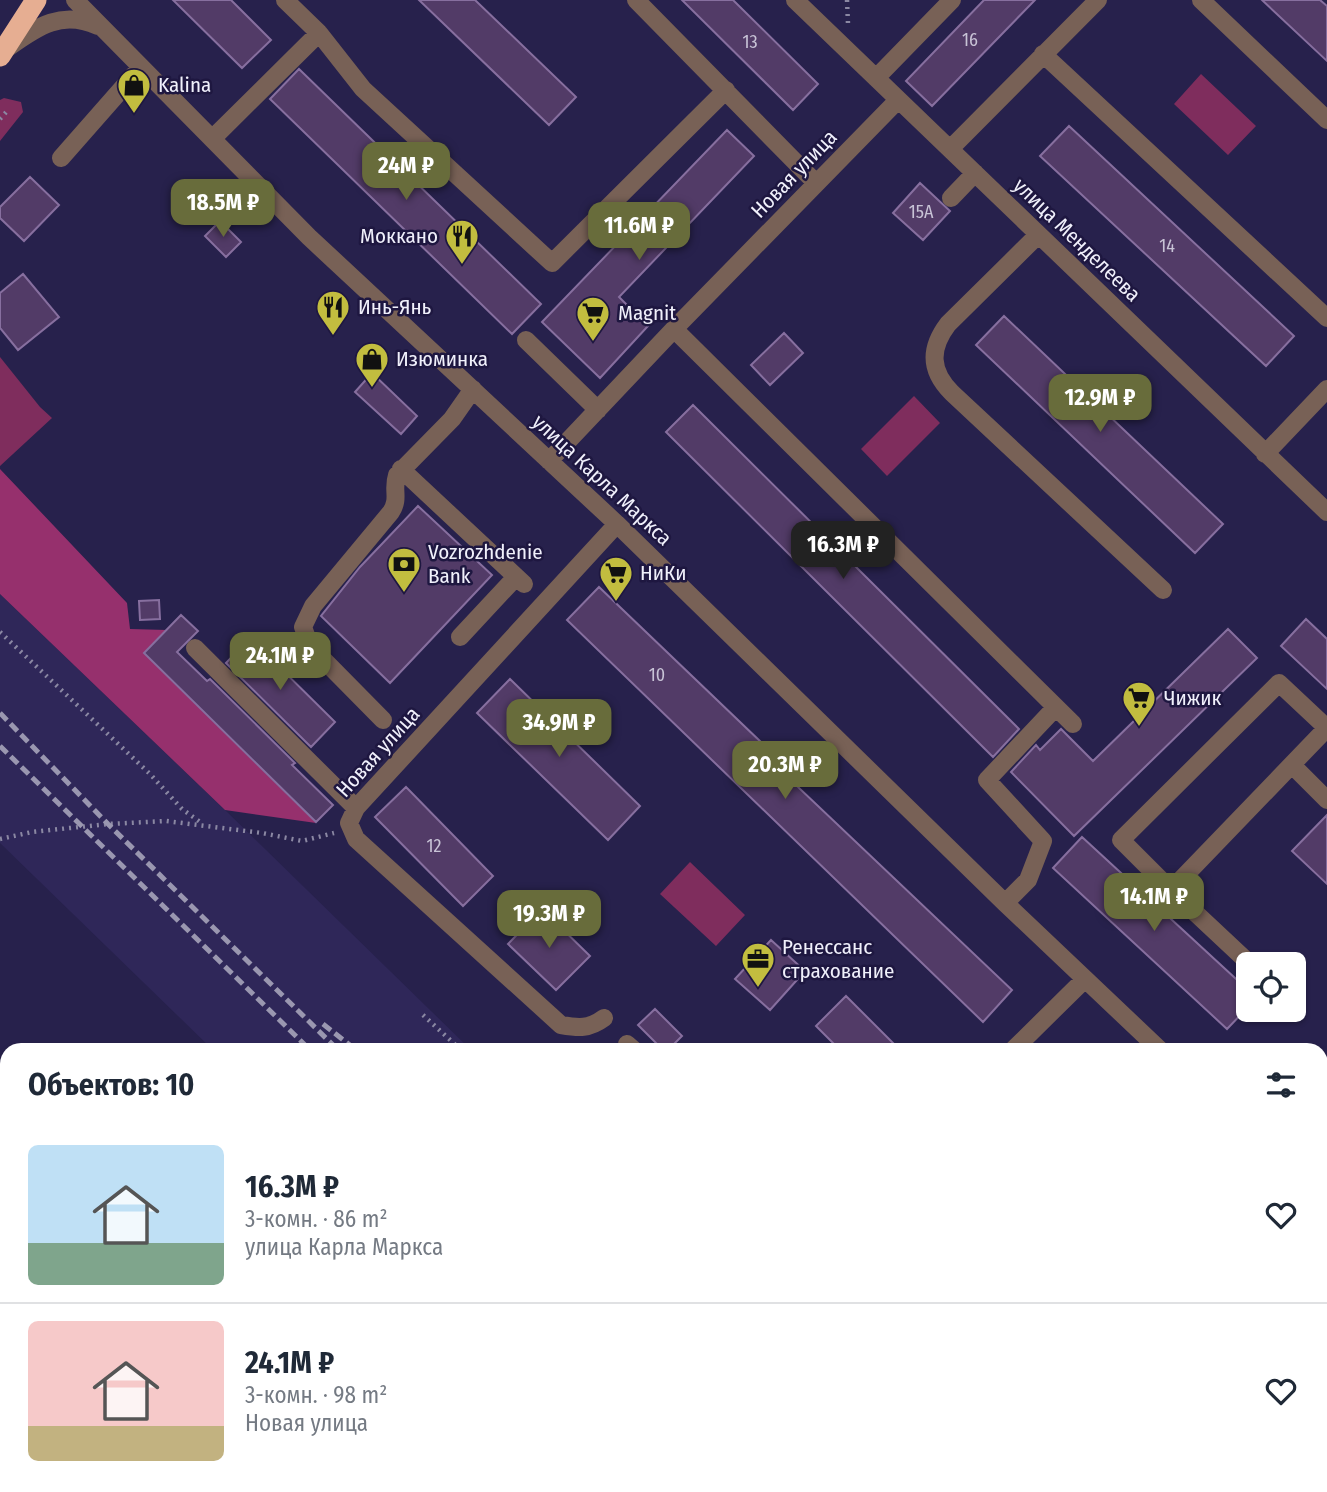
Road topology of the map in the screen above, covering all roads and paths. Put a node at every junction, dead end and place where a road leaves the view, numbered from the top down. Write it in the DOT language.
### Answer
graph roads {
  1 [pos="36,0"];
  2 [pos="75,0"];
  3 [pos="285,0"];
  4 [pos="636,0"];
  5 [pos="795,0"];
  6 [pos="951,0"];
  7 [pos="1098,0"];
  8 [pos="1201,0"];
  9 [pos="102,28"];
  10 [pos="319,33"];
  11 [pos="3,52"];
  12 [pos="1043,54"];
  13 [pos="141,67"];
  14 [pos="876,78"];
  15 [pos="726,90"];
  16 [pos="898,100"];
  17 [pos="8,110"];
  18 [pos="0,119"];
  19 [pos="1327,120"];
  20 [pos="212,139"];
  21 [pos="950,149"];
  22 [pos="61,158"];
  23 [pos="975,173"];
  24 [pos="816,183"];
  25 [pos="951,198"];
  26 [pos="1038,235"];
  27 [pos="1327,318"];
  28 [pos="674,329"];
  29 [pos="526,340"];
  30 [pos="1327,388"];
  31 [pos="473,390"];
  32 [pos="598,410"];
  33 [pos="1265,454"];
  34 [pos="549,461"];
  35 [pos="401,469"];
  36 [pos="1327,512"];
  37 [pos="617,524"];
  38 [pos="1163,590"];
  39 [pos="0,632"];
  40 [pos="460,637"];
  41 [pos="195,648"];
  42 [pos="1056,707"];
  43 [pos="383,720"];
  44 [pos="1073,724"];
  45 [pos="1327,728"];
  46 [pos="1292,765"];
  47 [pos="1327,800"];
  48 [pos="352,816"];
  49 [pos="208,827"];
  50 [pos="0,839"];
  51 [pos="1171,890"];
  52 [pos="1005,903"];
  53 [pos="1237,952"];
  54 [pos="1085,979"];
  55 [pos="424,1015"];
  56 [pos="604,1018"];
  57 [pos="454,1043"];
  58 [pos="1020,1043"];
  59 [pos="1153,1043"];
  1 -- 11 [label="highway"];
  2 -- 9 [label="street, улица Карла Маркса"];
  3 -- 10 [label="street"];
  4 -- 15 [label="street"];
  5 -- 14 [label="street, улица Менделеева"];
  6 -- 14 [label="street"];
  7 -- 12 [label="street"];
  8 -- 19 [label="street"];
  9 -- 11 [label="street"];
  9 -- 13 [label="street, улица Карла Маркса"];
  10 -- 15 [label="street"];
  10 -- 20 [label="street"];
  12 -- 21 [label="street"];
  12 -- 27 [label="street"];
  13 -- 20 [label="street, улица Карла Маркса"];
  13 -- 22 [label="street"];
  14 -- 16 [label="street, улица Менделеева"];
  15 -- 24 [label="street"];
  16 -- 21 [label="street, улица Менделеева"];
  16 -- 24 [label="street, Новая улица"];
  17 -- 18 [label="path"];
  20 -- 31 [label="street, улица Карла Маркса"];
  21 -- 23 [label="street, улица Менделеева"];
  23 -- 25 [label="street"];
  23 -- 26 [label="street, улица Менделеева"];
  24 -- 28 [label="street, Новая улица"];
  26 -- 33 [label="street, улица Менделеева"];
  26 -- 38 [label="street"];
  28 -- 32 [label="street, Новая улица"];
  28 -- 42 [label="street"];
  29 -- 32 [label="street"];
  30 -- 33 [label="street"];
  31 -- 34 [label="street, улица Карла Маркса"];
  31 -- 35 [label="street"];
  32 -- 34 [label="street, Новая улица"];
  33 -- 36 [label="street, улица Менделеева"];
  34 -- 37 [label="street, улица Карла Маркса"];
  35 -- 40 [label="street"];
  35 -- 43 [label="street"];
  37 -- 48 [label="street, Новая улица"];
  37 -- 52 [label="street, улица Карла Маркса"];
  39 -- 49 [label="path"];
  41 -- 48 [label="street"];
  42 -- 44 [label="street"];
  42 -- 52 [label="street"];
  45 -- 46 [label="street"];
  45 -- 51 [label="street"];
  46 -- 47 [label="street"];
  46 -- 51 [label="street"];
  48 -- 49 [label="path"];
  48 -- 56 [label="street, Новая улица"];
  49 -- 50 [label="path"];
  51 -- 53 [label="street"];
  52 -- 54 [label="street, улица Карла Маркса"];
  54 -- 58 [label="street"];
  54 -- 59 [label="street, улица Карла Маркса"];
  55 -- 57 [label="path"];
}
